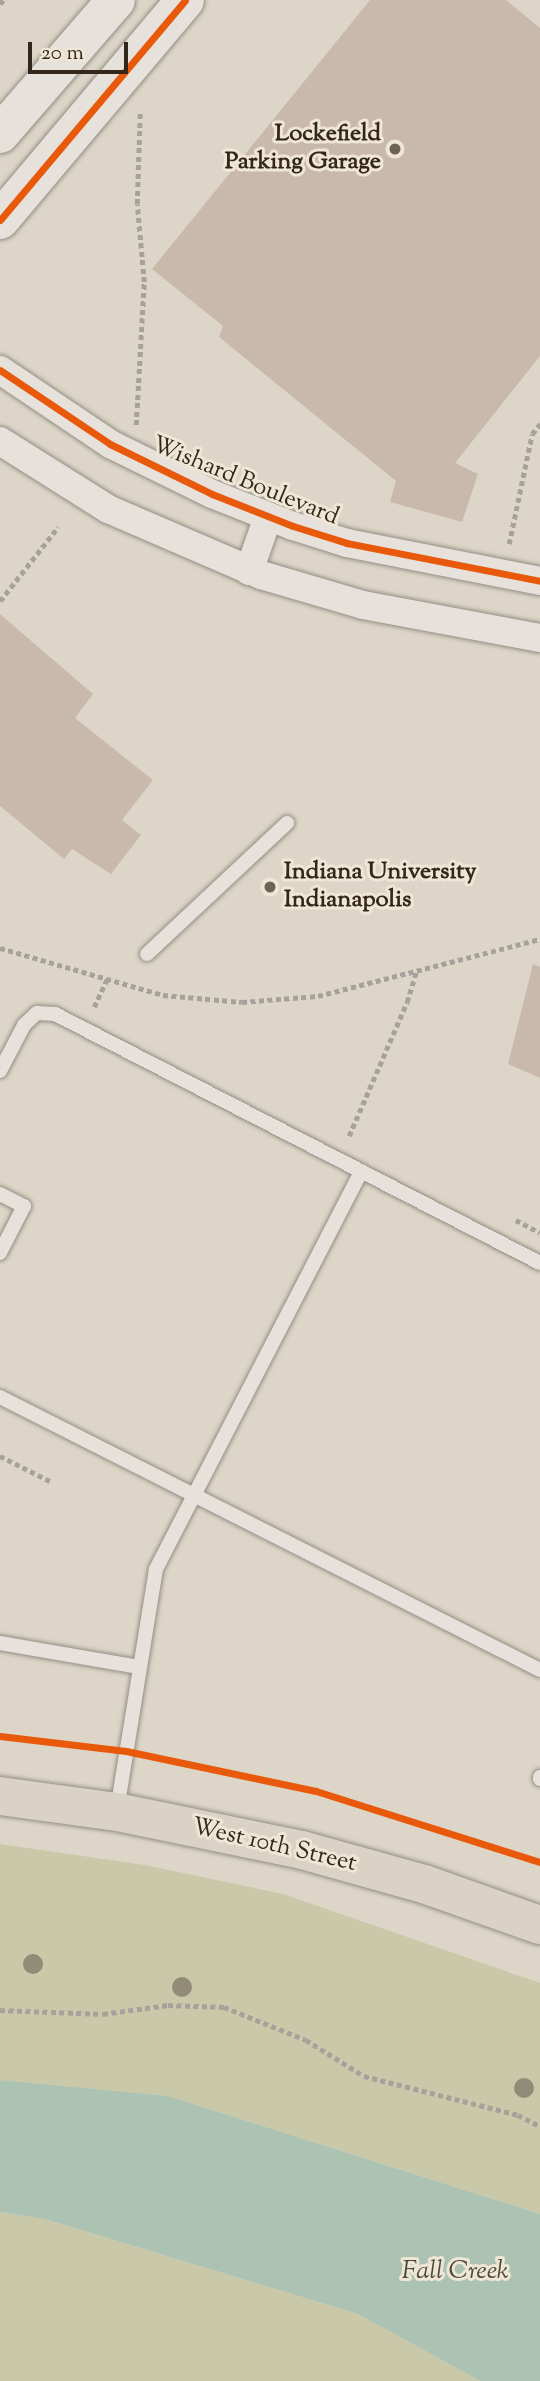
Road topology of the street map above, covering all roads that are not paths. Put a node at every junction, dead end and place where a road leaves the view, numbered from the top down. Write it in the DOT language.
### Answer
graph roads {
  1 [pos="116,0"];
  2 [pos="185,0"];
  3 [pos="0,134"];
  4 [pos="0,220"];
  5 [pos="0,370"];
  6 [pos="0,441"];
  7 [pos="268,517"];
  8 [pos="249,571"];
  9 [pos="540,581"];
  10 [pos="540,638"];
  11 [pos="287,823"];
  12 [pos="147,954"];
  13 [pos="0,1071"];
  14 [pos="361,1171"];
  15 [pos="0,1194"];
  16 [pos="0,1253"];
  17 [pos="540,1263"];
  18 [pos="0,1397"];
  19 [pos="196,1496"];
  20 [pos="0,1643"];
  21 [pos="139,1667"];
  22 [pos="540,1670"];
  23 [pos="0,1796"];
  24 [pos="117,1812"];
  25 [pos="540,1925"];
  1 -- 3 [label="street"];
  2 -- 4 [label="street"];
  5 -- 7 [label="street, Wishard Boulevard"];
  6 -- 8 [label="street"];
  7 -- 8 [label="street"];
  7 -- 9 [label="street, Wishard Boulevard"];
  8 -- 10 [label="street"];
  11 -- 12 [label="lane"];
  13 -- 14 [label="lane"];
  14 -- 17 [label="lane"];
  14 -- 19 [label="lane"];
  15 -- 16 [label="lane"];
  18 -- 19 [label="lane"];
  19 -- 21 [label="lane"];
  19 -- 22 [label="lane"];
  20 -- 21 [label="lane"];
  21 -- 24 [label="lane"];
  23 -- 24 [label="main road, West 10th Street"];
  24 -- 25 [label="main road, West 10th Street"];
}
